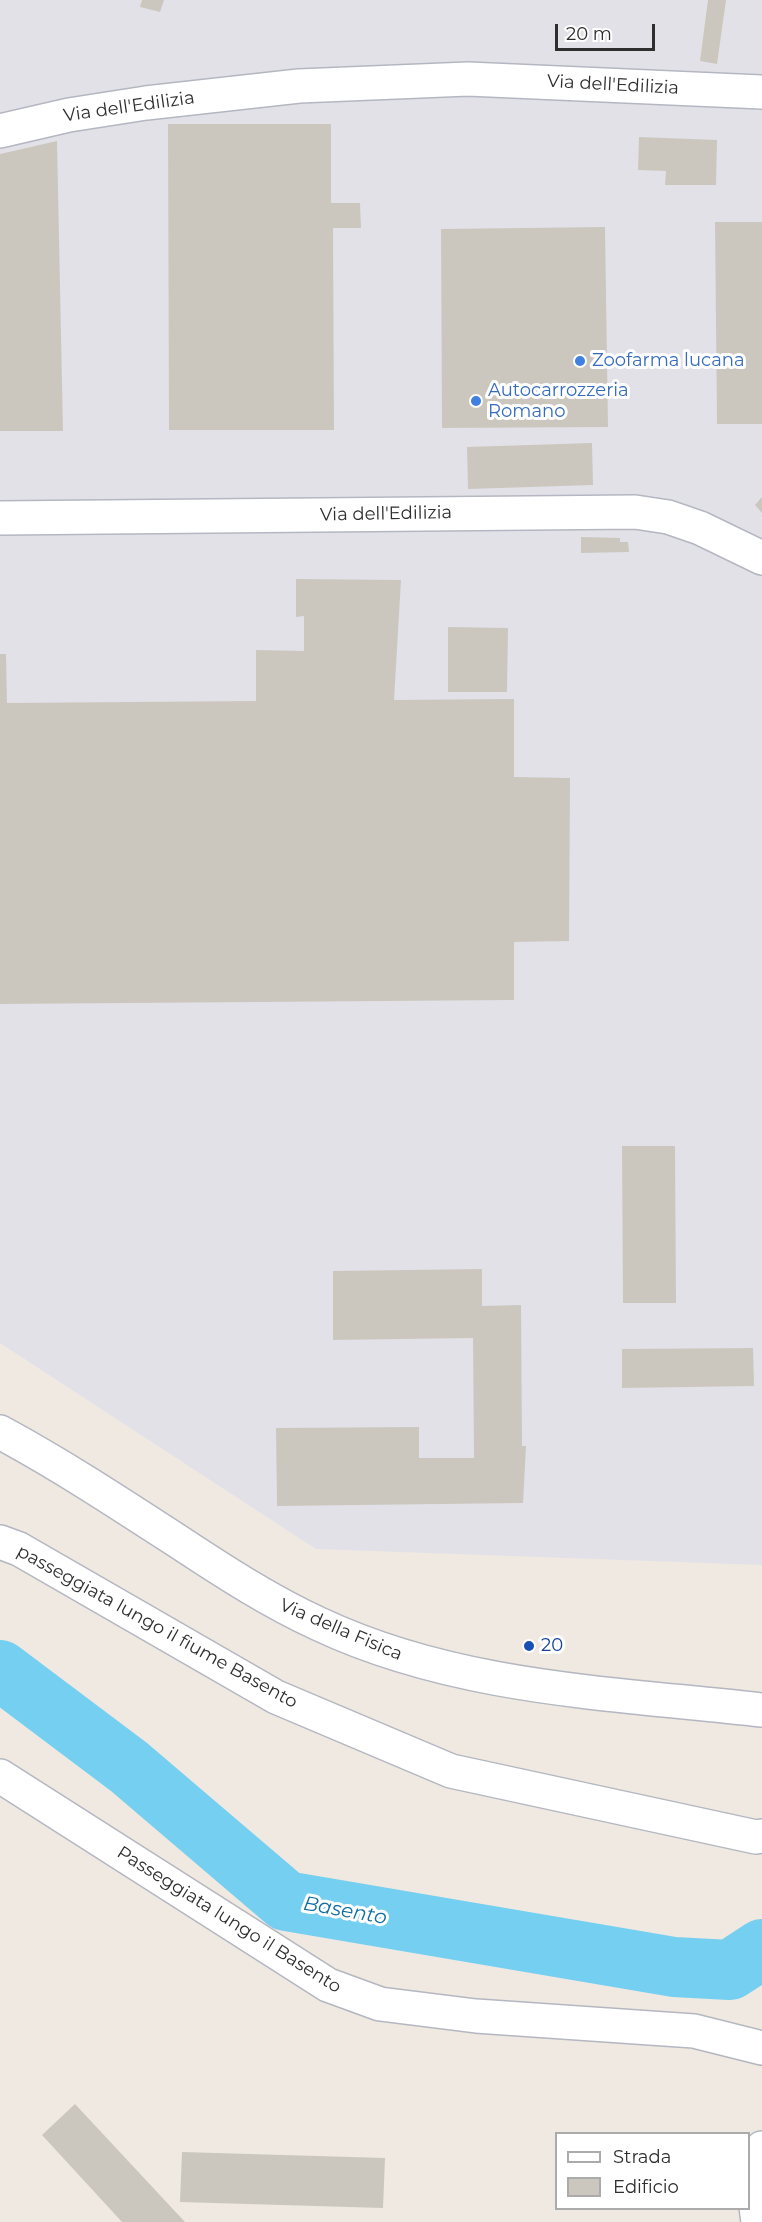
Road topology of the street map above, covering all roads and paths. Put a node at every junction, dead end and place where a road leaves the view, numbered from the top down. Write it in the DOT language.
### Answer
graph roads {
  1 [pos="762,92"];
  2 [pos="0,131"];
  3 [pos="0,518"];
  4 [pos="762,558"];
  5 [pos="0,1432"];
  6 [pos="0,1542"];
  7 [pos="762,1710"];
  8 [pos="0,1776"];
  9 [pos="762,1836"];
  10 [pos="762,2048"];
  11 [pos="762,2148"];
  12 [pos="758,2222"];
  1 -- 2 [label="street, Via dell'Edilizia"];
  3 -- 4 [label="street, Via dell'Edilizia"];
  5 -- 7 [label="street, Via della Fisica"];
  6 -- 9 [label="street, passeggiata lungo il fiume Basento"];
  8 -- 10 [label="street, Passeggiata lungo il Basento"];
  11 -- 12 [label="street"];
}
